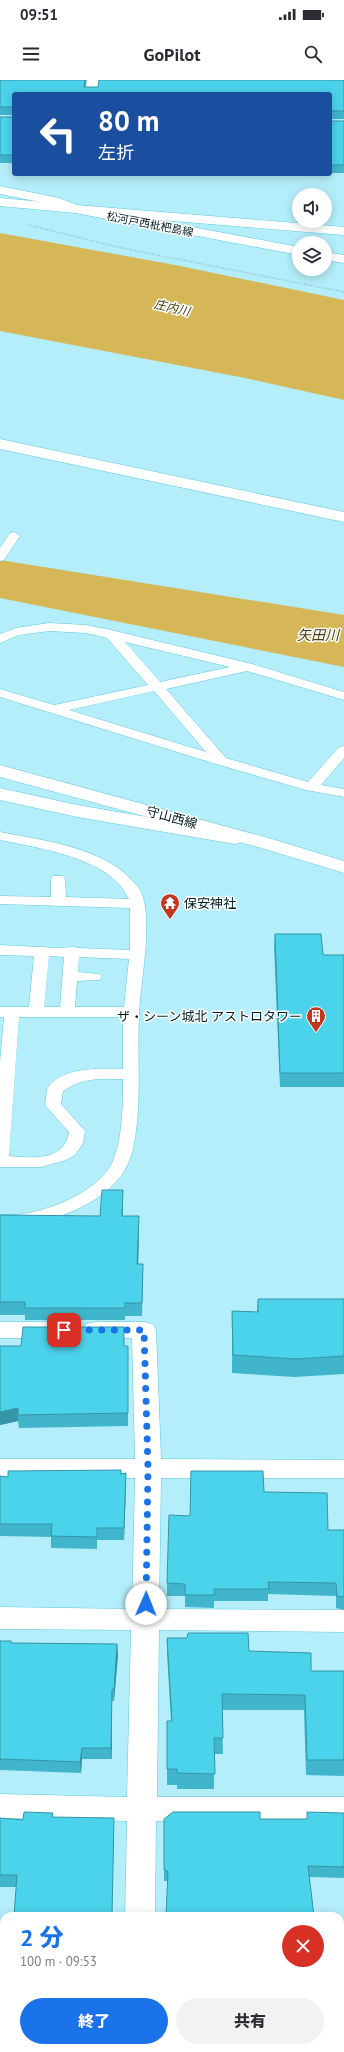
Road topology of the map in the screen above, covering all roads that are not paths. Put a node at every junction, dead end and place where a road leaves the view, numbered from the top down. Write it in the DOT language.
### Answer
graph roads {
  1 [pos="93,80"];
  2 [pos="91,92"];
  3 [pos="0,190"];
  4 [pos="0,202"];
  5 [pos="75,209"];
  6 [pos="344,231"];
  7 [pos="292,250"];
  8 [pos="332,257"];
  9 [pos="344,259"];
  10 [pos="0,444"];
  11 [pos="344,517"];
  12 [pos="14,536"];
  13 [pos="0,557"];
  14 [pos="111,634"];
  15 [pos="0,639"];
  16 [pos="246,667"];
  17 [pos="155,686"];
  18 [pos="0,693"];
  19 [pos="344,696"];
  20 [pos="53,709"];
  21 [pos="344,750"];
  22 [pos="221,761"];
  23 [pos="0,771"];
  24 [pos="311,786"];
  25 [pos="344,793"];
  26 [pos="0,794"];
  27 [pos="0,836"];
  28 [pos="266,843"];
  29 [pos="344,867"];
  30 [pos="58,879"];
  31 [pos="0,900"];
  32 [pos="60,902"];
  33 [pos="138,904"];
  34 [pos="0,950"];
  35 [pos="42,950"];
  36 [pos="72,951"];
  37 [pos="137,955"];
  38 [pos="70,976"];
  39 [pos="94,977"];
  40 [pos="6,1012"];
  41 [pos="36,1012"];
  42 [pos="67,1012"];
  43 [pos="131,1012"];
  44 [pos="4,1049"];
  45 [pos="130,1074"];
  46 [pos="0,1155"];
  47 [pos="0,1221"];
  48 [pos="0,1330"];
  49 [pos="0,1468"];
  50 [pos="148,1468"];
  51 [pos="344,1469"];
  52 [pos="0,1618"];
  53 [pos="145,1619"];
  54 [pos="344,1621"];
  55 [pos="0,1806"];
  56 [pos="142,1809"];
  57 [pos="344,1809"];
  58 [pos="140,1912"];
  1 -- 2 [label="street"];
  3 -- 5 [label="street"];
  4 -- 5 [label="street, 松河戸西枇杷島線"];
  5 -- 6 [label="street"];
  5 -- 7 [label="street, 松河戸西枇杷島線"];
  8 -- 9 [label="street"];
  10 -- 11 [label="street"];
  12 -- 13 [label="lane"];
  14 -- 15 [label="lane"];
  14 -- 16 [label="lane"];
  14 -- 17 [label="lane"];
  16 -- 17 [label="lane"];
  16 -- 19 [label="lane"];
  17 -- 20 [label="lane"];
  17 -- 22 [label="lane"];
  18 -- 20 [label="lane"];
  20 -- 22 [label="lane"];
  21 -- 24 [label="lane"];
  22 -- 24 [label="lane"];
  23 -- 28 [label="street, 守山西線"];
  24 -- 25 [label="lane"];
  26 -- 28 [label="street"];
  27 -- 33 [label="lane"];
  28 -- 29 [label="street, 守山西線"];
  30 -- 32 [label="lane"];
  31 -- 32 [label="lane"];
  32 -- 33 [label="lane"];
  33 -- 37 [label="lane"];
  34 -- 35 [label="lane"];
  35 -- 36 [label="lane"];
  35 -- 41 [label="lane"];
  36 -- 37 [label="lane"];
  36 -- 38 [label="lane"];
  37 -- 43 [label="lane"];
  38 -- 39 [label="lane"];
  38 -- 42 [label="lane"];
  40 -- 41 [label="lane"];
  40 -- 44 [label="lane"];
  41 -- 42 [label="lane"];
  42 -- 43 [label="lane"];
  43 -- 45 [label="lane"];
  44 -- 46 [label="lane"];
  45 -- 46 [label="lane"];
  45 -- 47 [label="lane"];
  48 -- 50 [label="street"];
  49 -- 50 [label="street"];
  50 -- 51 [label="street"];
  50 -- 53 [label="street"];
  52 -- 53 [label="street"];
  53 -- 54 [label="street"];
  53 -- 56 [label="street"];
  55 -- 56 [label="street"];
  56 -- 57 [label="street"];
  56 -- 58 [label="street"];
}
